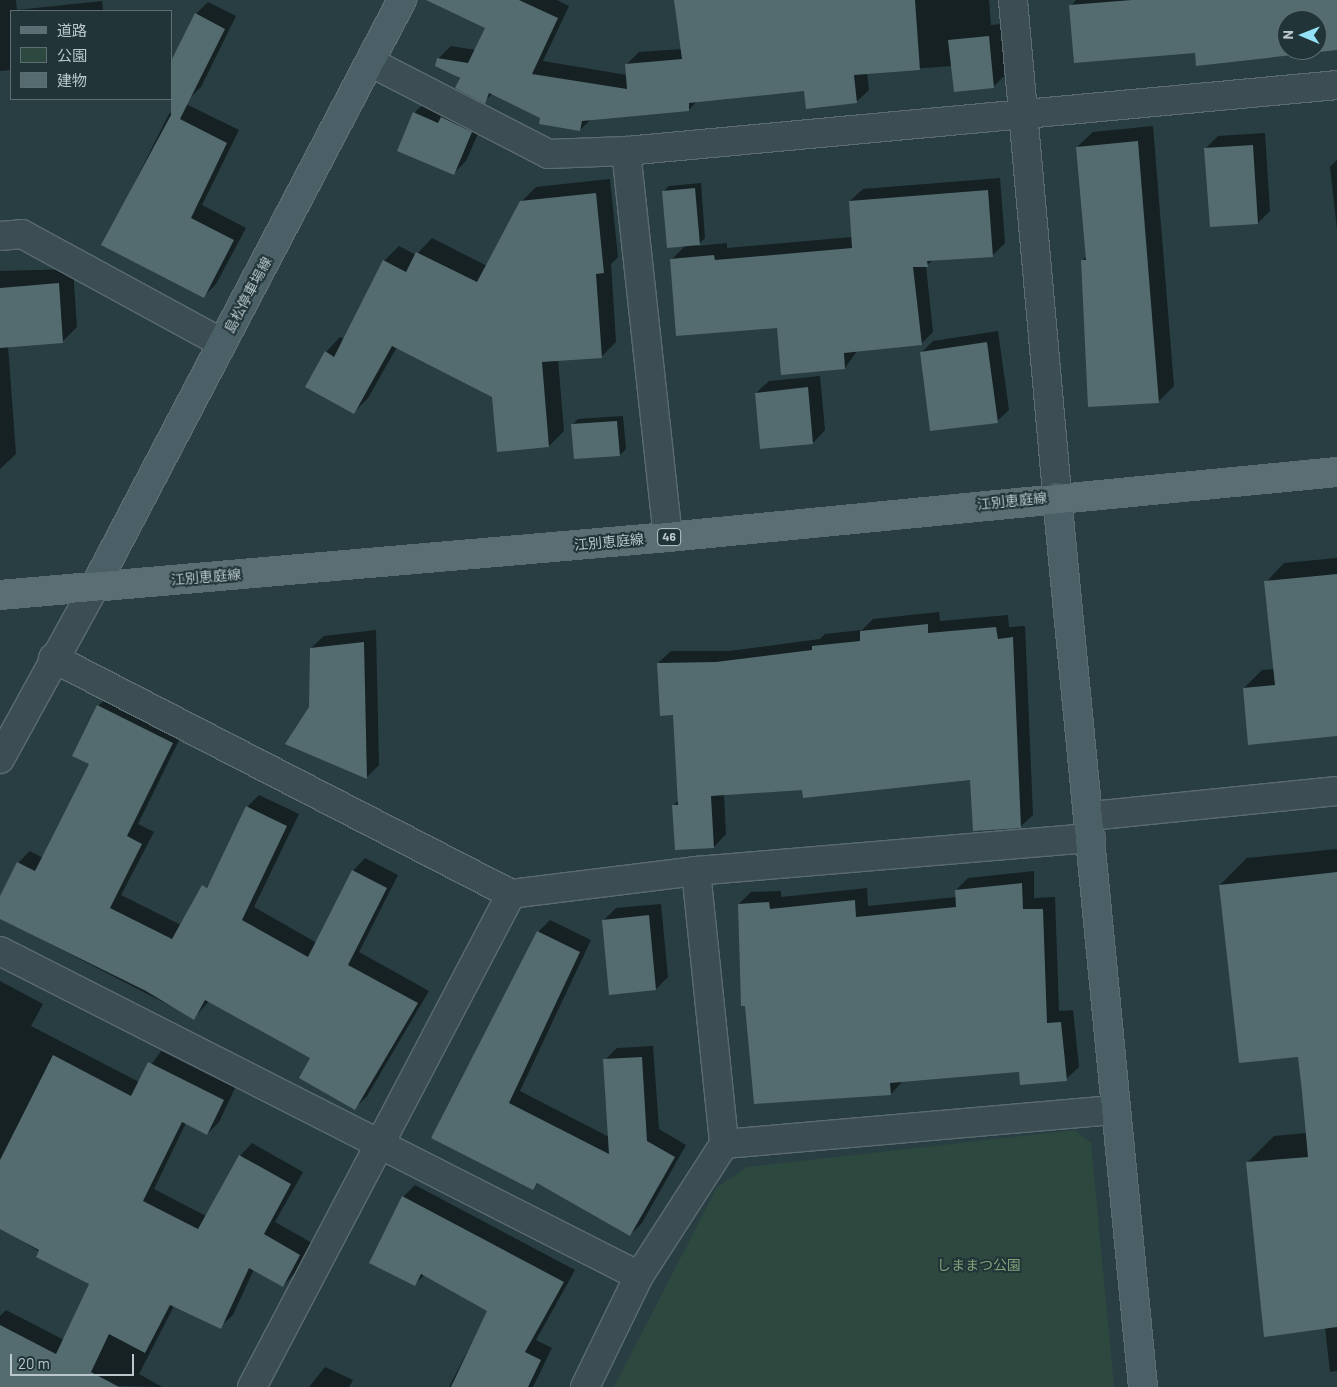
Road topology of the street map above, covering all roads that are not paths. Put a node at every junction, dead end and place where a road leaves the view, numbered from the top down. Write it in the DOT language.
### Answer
graph roads {
  1 [pos="1013,0"];
  2 [pos="398,1"];
  3 [pos="372,63"];
  4 [pos="1337,85"];
  5 [pos="1023,115"];
  6 [pos="626,151"];
  7 [pos="0,236"];
  8 [pos="222,343"];
  9 [pos="1337,472"];
  10 [pos="1057,496"];
  11 [pos="668,537"];
  12 [pos="95,586"];
  13 [pos="0,595"];
  14 [pos="53,658"];
  15 [pos="0,759"];
  16 [pos="1337,791"];
  17 [pos="1091,827"];
  18 [pos="696,871"];
  19 [pos="511,894"];
  20 [pos="0,952"];
  21 [pos="1114,1110"];
  22 [pos="380,1144"];
  23 [pos="724,1144"];
  24 [pos="639,1276"];
  25 [pos="252,1387"];
  26 [pos="586,1387"];
  27 [pos="1143,1387"];
  1 -- 5 [label="street"];
  2 -- 3 [label="street, 島松停車場線"];
  3 -- 6 [label="street"];
  3 -- 8 [label="street, 島松停車場線"];
  4 -- 5 [label="street"];
  5 -- 6 [label="street"];
  5 -- 10 [label="street"];
  6 -- 11 [label="street"];
  7 -- 8 [label="street"];
  8 -- 12 [label="street, 島松停車場線"];
  9 -- 10 [label="main road, 江別恵庭線 / 46"];
  10 -- 11 [label="main road, 江別恵庭線 / 46"];
  10 -- 17 [label="street"];
  11 -- 12 [label="main road, 江別恵庭線 / 46"];
  12 -- 13 [label="main road, 江別恵庭線 / 46"];
  12 -- 14 [label="street"];
  14 -- 15 [label="street"];
  14 -- 19 [label="street"];
  16 -- 17 [label="street"];
  17 -- 18 [label="street"];
  17 -- 21 [label="street"];
  18 -- 19 [label="street"];
  18 -- 23 [label="street"];
  19 -- 22 [label="street"];
  20 -- 22 [label="street"];
  21 -- 23 [label="street"];
  21 -- 27 [label="street"];
  22 -- 24 [label="street"];
  22 -- 25 [label="street"];
  23 -- 24 [label="street"];
  24 -- 26 [label="street"];
}
